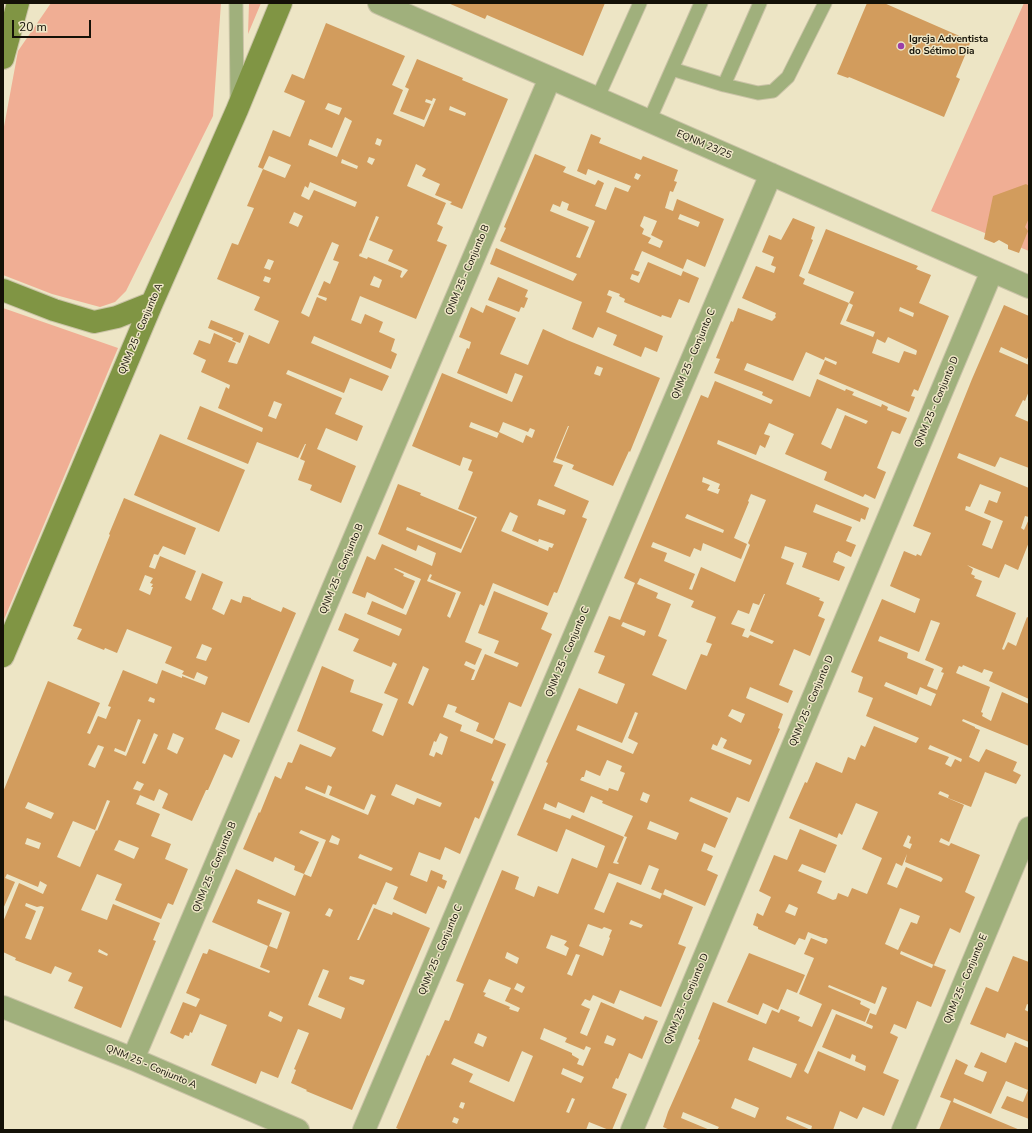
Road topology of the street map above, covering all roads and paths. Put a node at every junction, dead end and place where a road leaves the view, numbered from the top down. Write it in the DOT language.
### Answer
graph roads {
  1 [pos="18,3"];
  2 [pos="236,3"];
  3 [pos="281,3"];
  4 [pos="379,3"];
  5 [pos="640,3"];
  6 [pos="701,3"];
  7 [pos="760,3"];
  8 [pos="825,3"];
  9 [pos="3,58"];
  10 [pos="672,69"];
  11 [pos="550,78"];
  12 [pos="724,85"];
  13 [pos="597,99"];
  14 [pos="237,110"];
  15 [pos="649,121"];
  16 [pos="771,174"];
  17 [pos="992,271"];
  18 [pos="1029,287"];
  19 [pos="3,290"];
  20 [pos="152,303"];
  21 [pos="3,656"];
  22 [pos="1029,828"];
  23 [pos="3,1007"];
  24 [pos="133,1059"];
  25 [pos="298,1130"];
  26 [pos="364,1130"];
  27 [pos="632,1130"];
  28 [pos="903,1130"];
  1 -- 9 [label="main road"];
  2 -- 14 [label="lane"];
  3 -- 14 [label="main road, QNM 25 - Conjunto A"];
  4 -- 11 [label="street, EQNM 23/25"];
  5 -- 13 [label="lane"];
  6 -- 10 [label="lane"];
  7 -- 12 [label="lane"];
  8 -- 12 [label="lane"];
  10 -- 12 [label="lane"];
  10 -- 15 [label="lane"];
  11 -- 13 [label="street, EQNM 23/25"];
  11 -- 24 [label="street, QNM 25 - Conjunto B"];
  13 -- 15 [label="street, EQNM 23/25"];
  14 -- 20 [label="main road, QNM 25 - Conjunto A"];
  15 -- 16 [label="street, EQNM 23/25"];
  16 -- 17 [label="street, EQNM 23/25"];
  16 -- 26 [label="street, QNM 25 - Conjunto C"];
  17 -- 18 [label="street, EQNM 23/25"];
  17 -- 27 [label="street, QNM 25 - Conjunto D"];
  19 -- 20 [label="main road"];
  20 -- 21 [label="main road, QNM 25 - Conjunto A"];
  22 -- 28 [label="street, QNM 25 - Conjunto E"];
  23 -- 24 [label="street, QNM 25 - Conjunto A"];
  24 -- 25 [label="street, QNM 25 - Conjunto A"];
}
